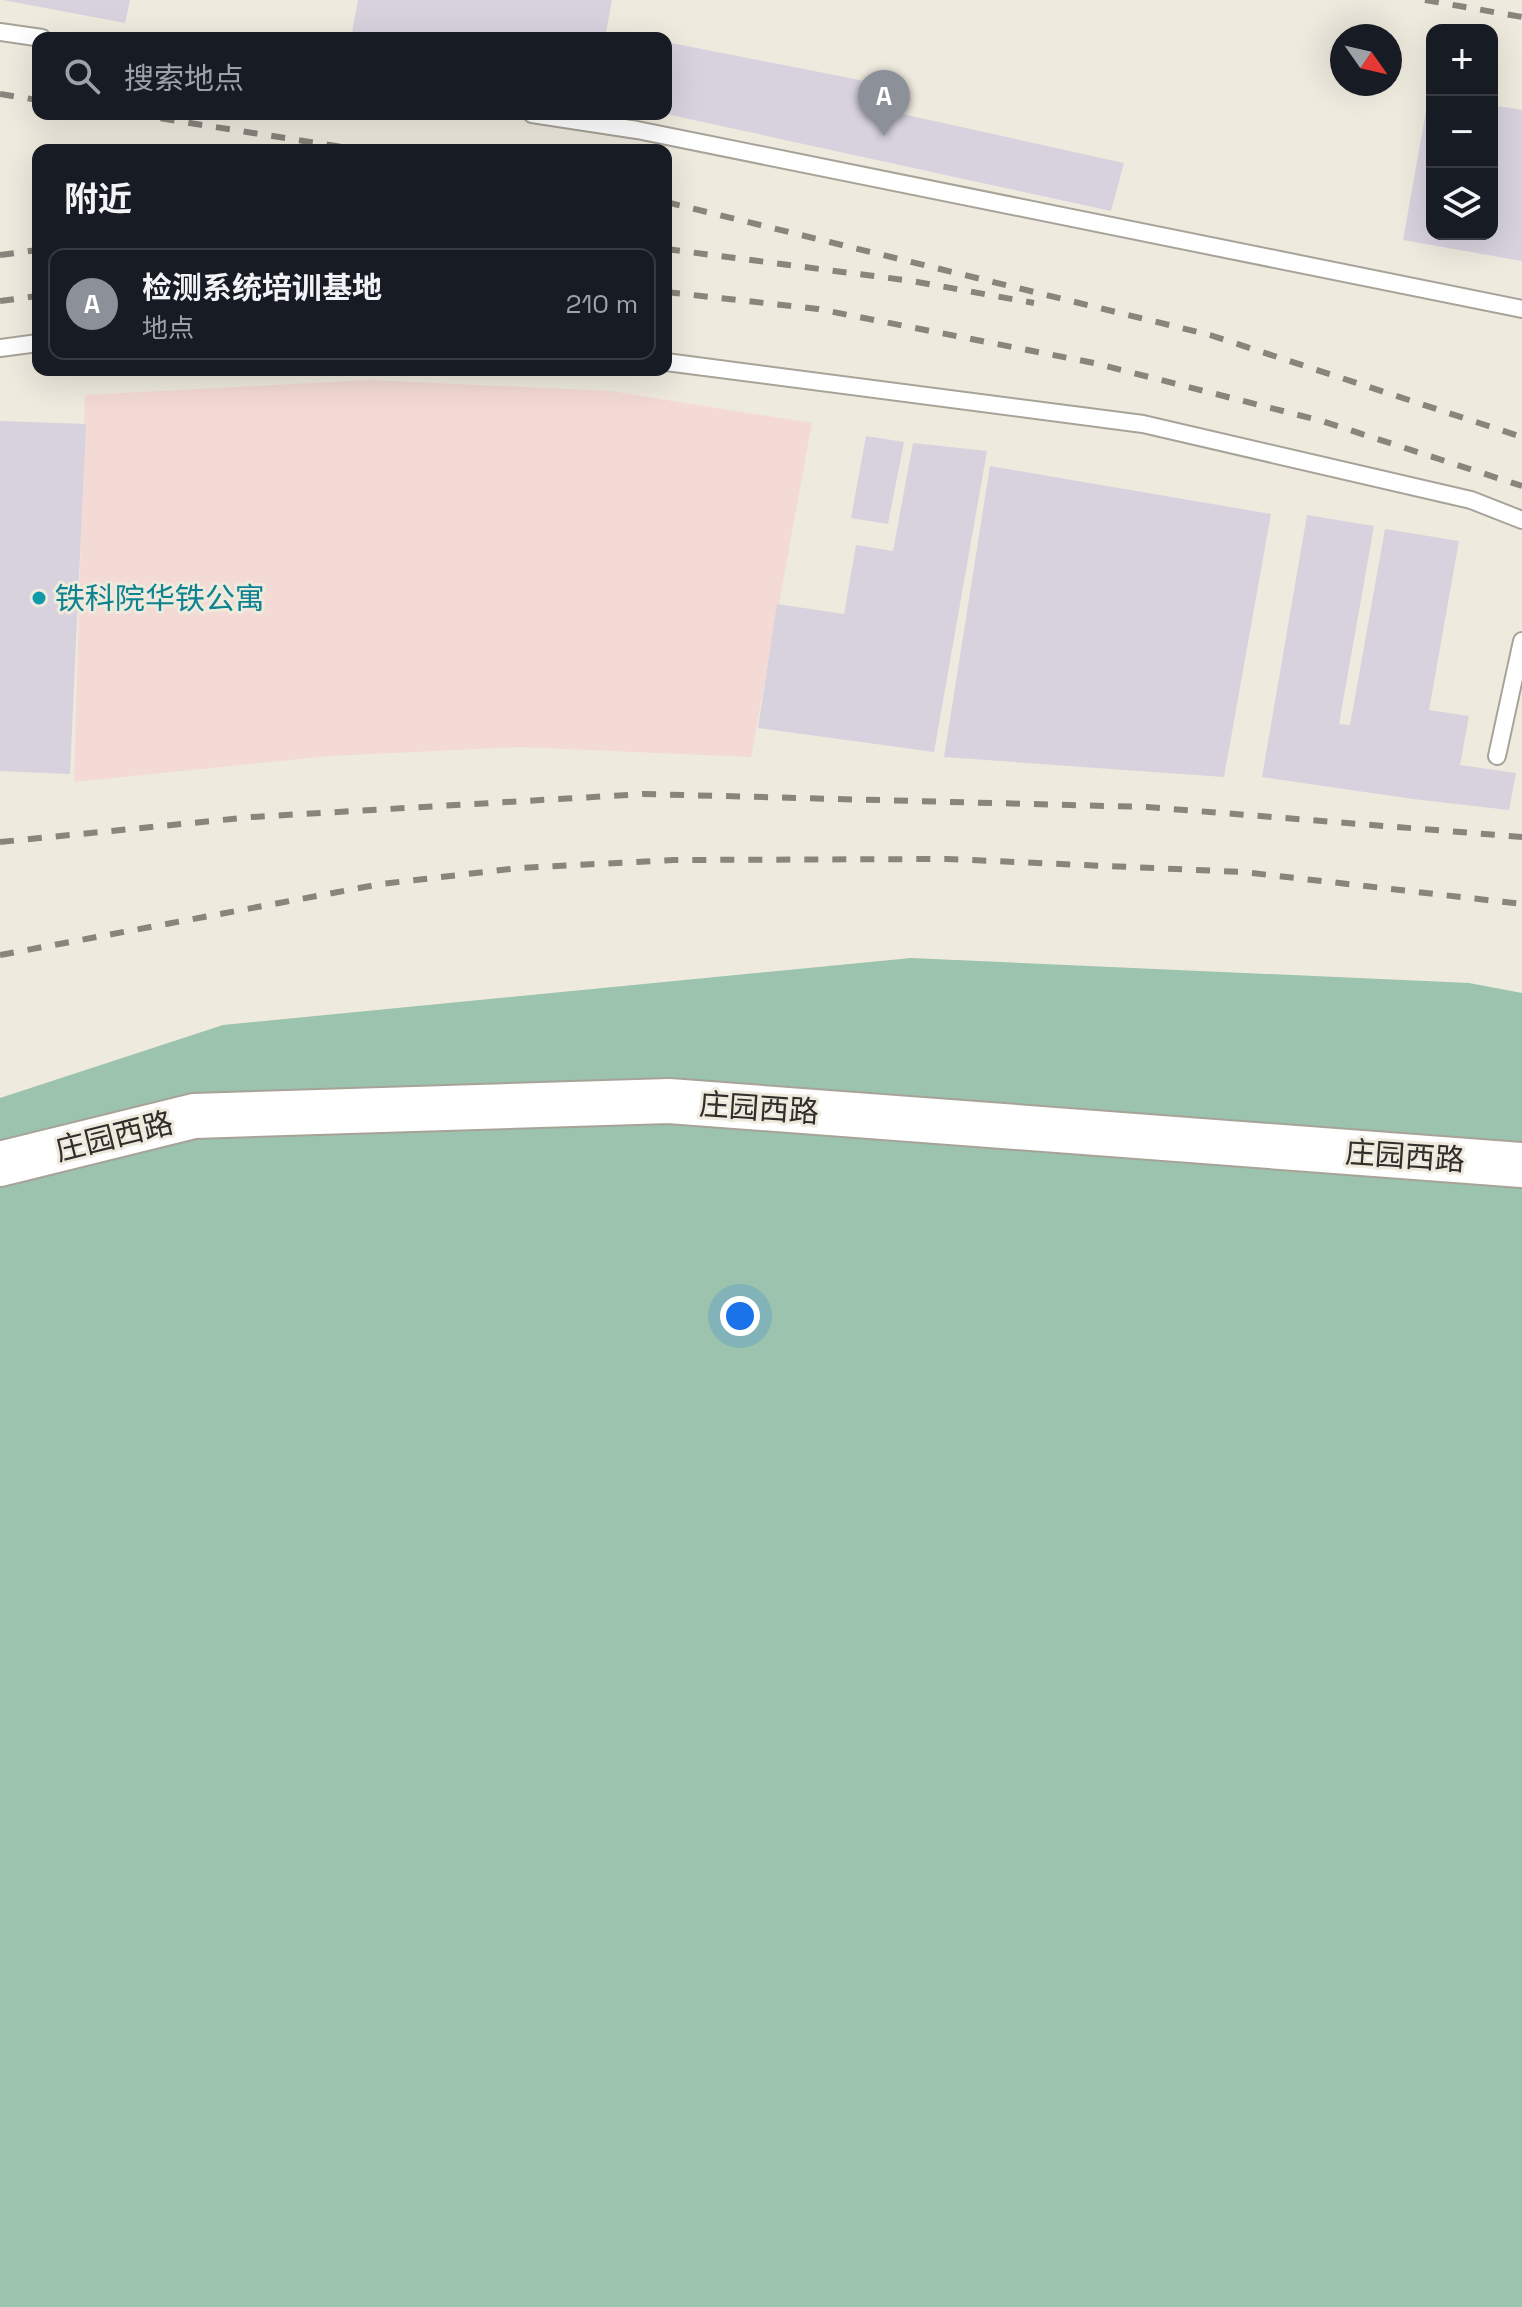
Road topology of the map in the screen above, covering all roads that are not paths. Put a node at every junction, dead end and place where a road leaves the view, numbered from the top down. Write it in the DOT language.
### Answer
graph roads {
  1 [pos="0,32"];
  2 [pos="32,37"];
  3 [pos="570,120"];
  4 [pos="1522,309"];
  5 [pos="32,344"];
  6 [pos="0,348"];
  7 [pos="672,363"];
  8 [pos="1522,520"];
  9 [pos="1522,641"];
  10 [pos="1497,756"];
  11 [pos="0,1164"];
  12 [pos="1522,1165"];
  1 -- 2 [label="lane"];
  3 -- 4 [label="lane"];
  5 -- 6 [label="lane"];
  7 -- 8 [label="lane"];
  9 -- 10 [label="lane"];
  11 -- 12 [label="street, 庄园西路"];
}
